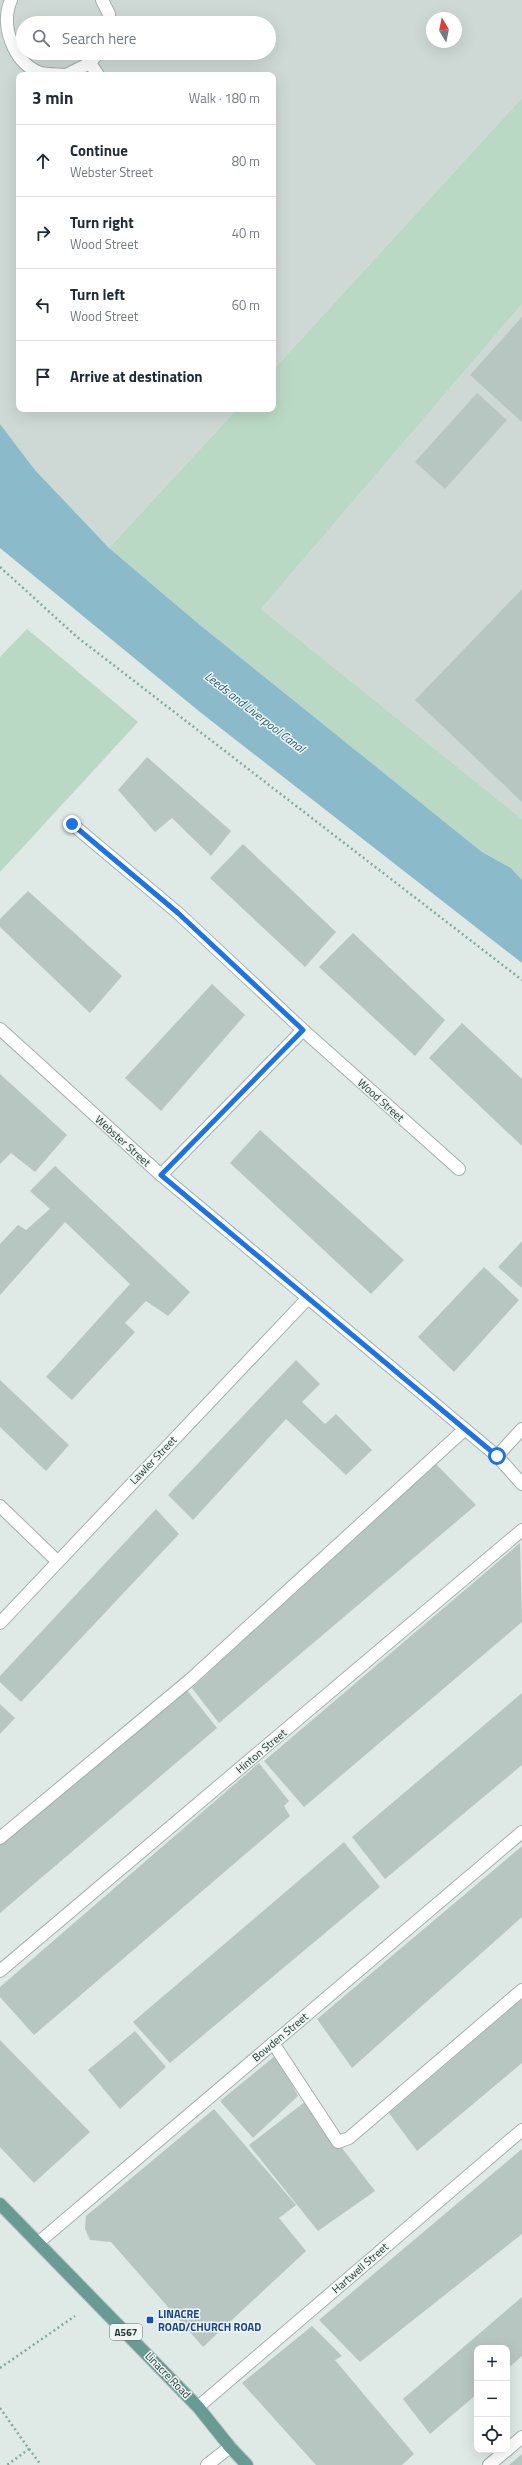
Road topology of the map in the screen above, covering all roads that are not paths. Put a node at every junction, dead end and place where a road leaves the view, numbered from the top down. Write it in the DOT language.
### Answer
graph roads {
  1 [pos="11,0"];
  2 [pos="102,0"];
  3 [pos="108,16"];
  4 [pos="2,33"];
  5 [pos="16,57"];
  6 [pos="21,60"];
  7 [pos="92,60"];
  8 [pos="90,63"];
  9 [pos="39,72"];
  10 [pos="72,72"];
  11 [pos="96,72"];
  12 [pos="72,824"];
  13 [pos="0,1029"];
  14 [pos="303,1030"];
  15 [pos="458,1169"];
  16 [pos="161,1175"];
  17 [pos="308,1298"];
  18 [pos="465,1429"];
  19 [pos="522,1429"];
  20 [pos="497,1456"];
  21 [pos="522,1484"];
  22 [pos="0,1506"];
  23 [pos="522,1530"];
  24 [pos="56,1562"];
  25 [pos="0,1623"];
  26 [pos="522,1832"];
  27 [pos="0,1838"];
  28 [pos="0,1971"];
  29 [pos="522,1990"];
  30 [pos="273,2043"];
  31 [pos="522,2130"];
  32 [pos="0,2204"];
  33 [pos="39,2242"];
  34 [pos="198,2407"];
  35 [pos="522,2437"];
  36 [pos="510,2447"];
  37 [pos="230,2448"];
  38 [pos="503,2453"];
  39 [pos="207,2465"];
  40 [pos="247,2465"];
  41 [pos="489,2465"];
  1 -- 4 [label="street"];
  2 -- 3 [label="street"];
  4 -- 5 [label="street"];
  6 -- 9 [label="street"];
  7 -- 8 [label="street"];
  8 -- 10 [label="street"];
  8 -- 11 [label="street"];
  12 -- 14 [label="street, Wood Street"];
  13 -- 16 [label="street, Webster Street"];
  14 -- 15 [label="street, Wood Street"];
  14 -- 16 [label="street"];
  16 -- 17 [label="street, Webster Street"];
  17 -- 18 [label="street, Webster Street"];
  17 -- 24 [label="street, Lawler Street"];
  18 -- 20 [label="street, Webster Street"];
  18 -- 27 [label="street"];
  19 -- 20 [label="street"];
  20 -- 21 [label="street, Webster Street"];
  22 -- 24 [label="street"];
  23 -- 28 [label="street, Hinton Street"];
  24 -- 25 [label="street, Lawler Street"];
  26 -- 30 [label="street, Bowden Street"];
  29 -- 30 [label="street"];
  30 -- 33 [label="street, Bowden Street"];
  31 -- 34 [label="street, Hartwell Street"];
  32 -- 33 [label="main road, Linacre Road / A567"];
  33 -- 34 [label="main road, Linacre Road / A567"];
  34 -- 37 [label="main road, Linacre Road / A567"];
  35 -- 36 [label="street"];
  37 -- 39 [label="street"];
  37 -- 40 [label="main road, Linacre Road / A567"];
  38 -- 41 [label="street"];
}
